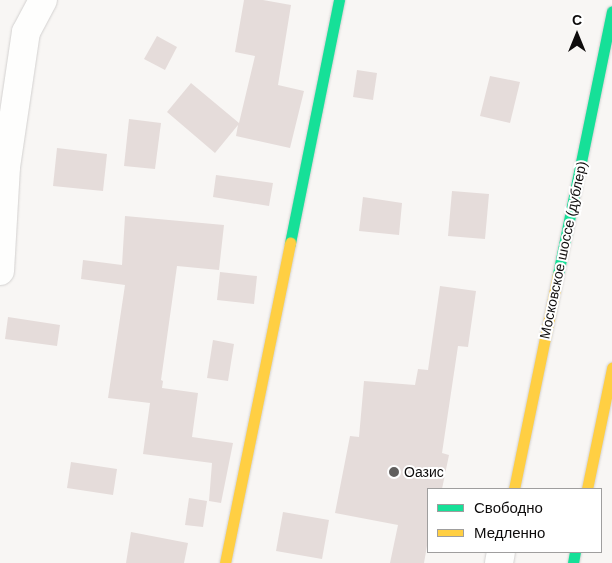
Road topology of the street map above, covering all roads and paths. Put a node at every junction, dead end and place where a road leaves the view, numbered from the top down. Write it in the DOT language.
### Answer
graph roads {
  1 [pos="43,0"];
  2 [pos="339,0"];
  3 [pos="612,12"];
  4 [pos="0,271"];
  5 [pos="612,368"];
  6 [pos="514,488"];
  7 [pos="588,488"];
  8 [pos="225,563"];
  1 -- 4 [label="street"];
  2 -- 8 [label="street"];
  3 -- 6 [label="street, Московское шоссе (дублер)"];
  5 -- 7 [label="street"];
}
